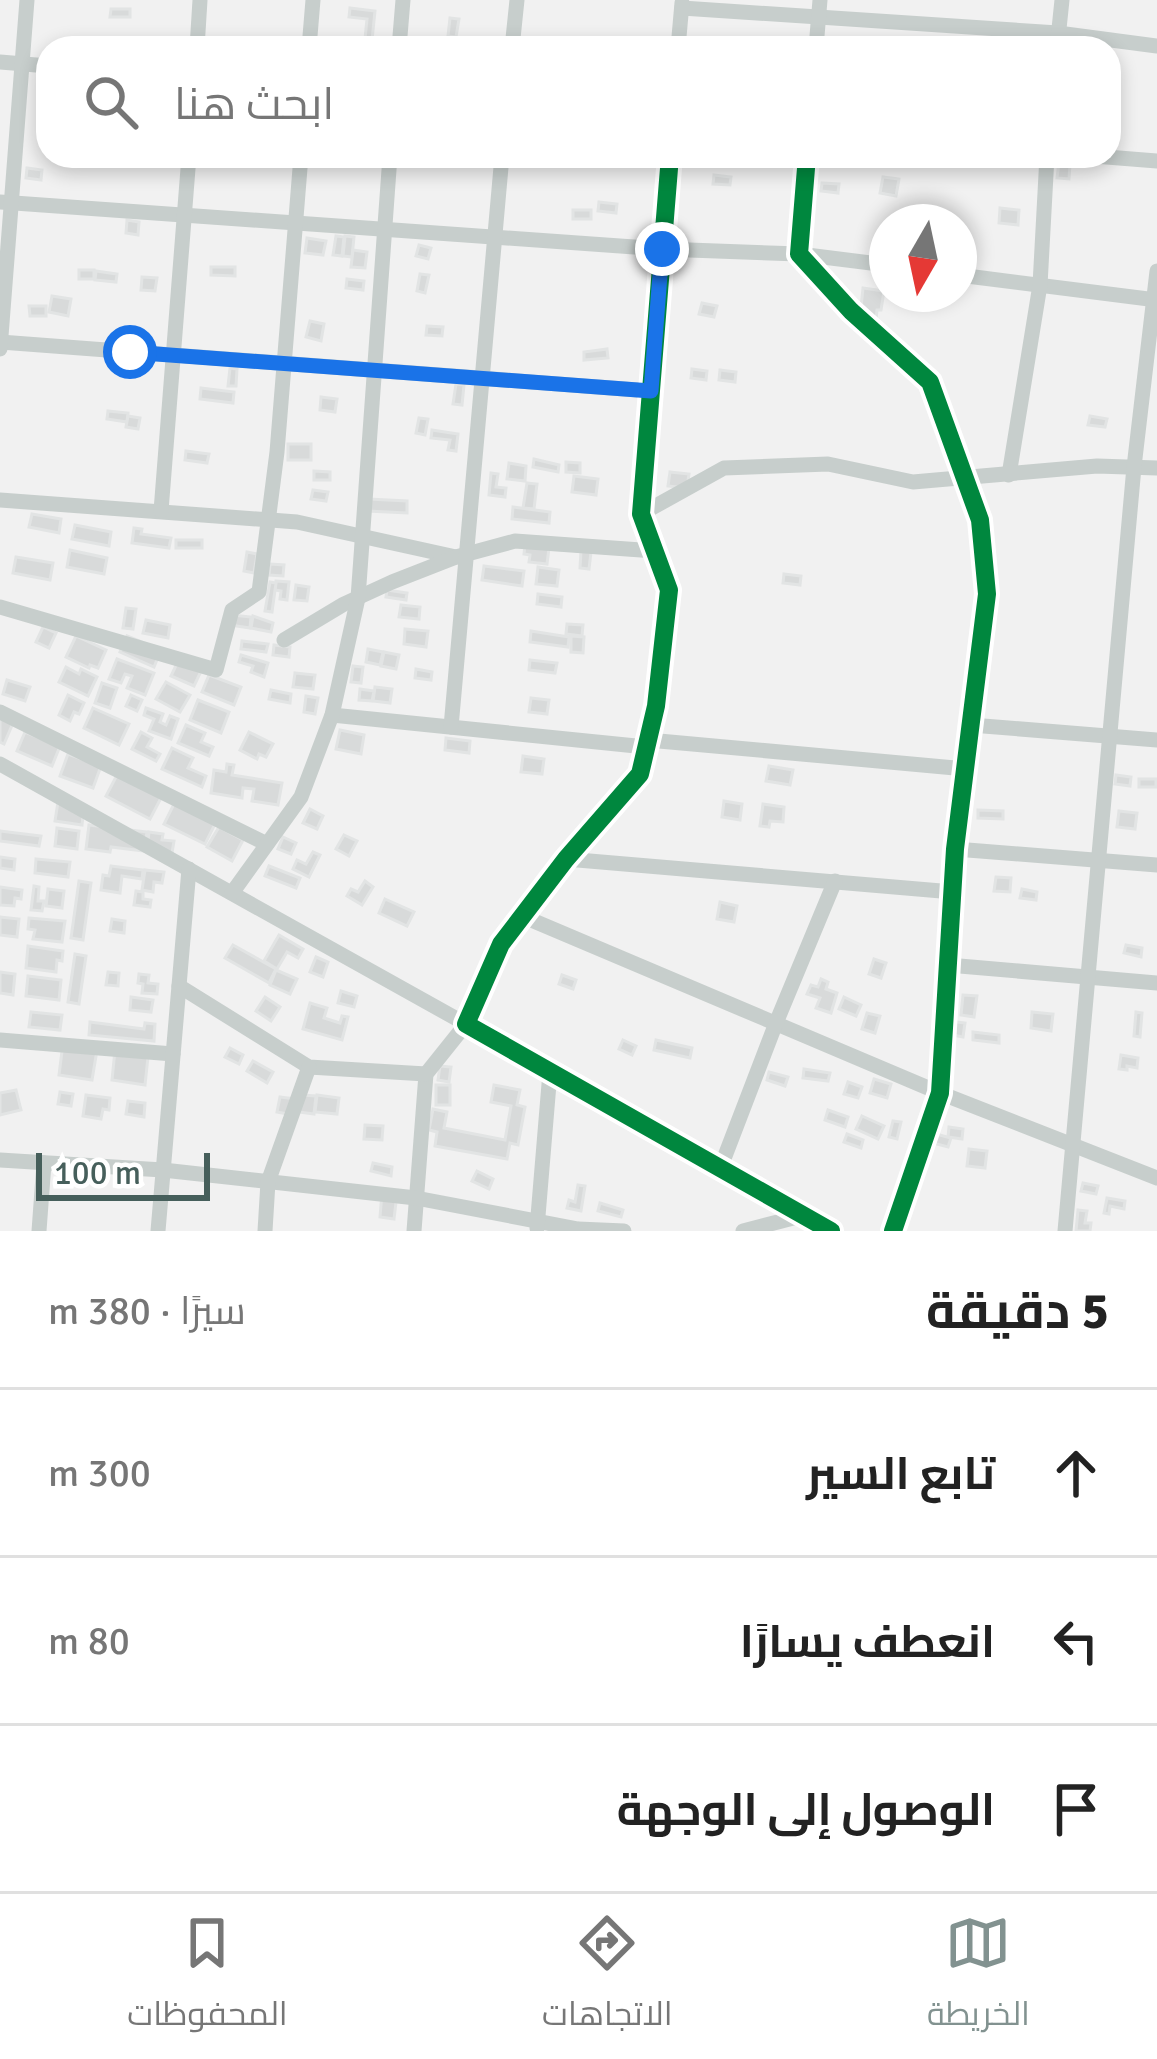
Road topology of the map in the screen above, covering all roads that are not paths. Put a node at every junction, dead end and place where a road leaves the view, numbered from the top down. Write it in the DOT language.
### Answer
graph roads {
  1 [pos="27,0"];
  2 [pos="200,0"];
  3 [pos="313,0"];
  4 [pos="403,0"];
  5 [pos="517,0"];
  6 [pos="1062,0"];
  7 [pos="682,4"];
  8 [pos="823,6"];
  9 [pos="198,36"];
  10 [pos="310,36"];
  11 [pos="400,36"];
  12 [pos="513,36"];
  13 [pos="679,36"];
  14 [pos="818,36"];
  15 [pos="1030,36"];
  16 [pos="1058,36"];
  17 [pos="1121,44"];
  18 [pos="1157,46"];
  19 [pos="0,62"];
  20 [pos="22,64"];
  21 [pos="36,65"];
  22 [pos="1121,158"];
  23 [pos="1157,161"];
  24 [pos="188,168"];
  25 [pos="300,168"];
  26 [pos="389,168"];
  27 [pos="501,168"];
  28 [pos="669,168"];
  29 [pos="806,168"];
  30 [pos="1046,168"];
  31 [pos="6,203"];
  32 [pos="185,215"];
  33 [pos="296,223"];
  34 [pos="385,229"];
  35 [pos="495,237"];
  36 [pos="662,249"];
  37 [pos="799,254"];
  38 [pos="869,263"];
  39 [pos="1157,271"];
  40 [pos="977,276"];
  41 [pos="1040,285"];
  42 [pos="1155,300"];
  43 [pos="0,344"];
  44 [pos="173,355"];
  45 [pos="284,363"];
  46 [pos="375,370"];
  47 [pos="482,378"];
  48 [pos="651,391"];
  49 [pos="1134,467"];
  50 [pos="1157,468"];
  51 [pos="1009,475"];
  52 [pos="965,479"];
  53 [pos="0,500"];
  54 [pos="160,511"];
  55 [pos="641,514"];
  56 [pos="268,518"];
  57 [pos="363,537"];
  58 [pos="655,550"];
  59 [pos="461,555"];
  60 [pos="358,598"];
  61 [pos="0,607"];
  62 [pos="284,640"];
  63 [pos="0,712"];
  64 [pos="332,715"];
  65 [pos="971,725"];
  66 [pos="451,727"];
  67 [pos="1110,736"];
  68 [pos="1157,740"];
  69 [pos="647,744"];
  70 [pos="0,764"];
  71 [pos="966,769"];
  72 [pos="267,844"];
  73 [pos="955,849"];
  74 [pos="566,859"];
  75 [pos="1099,860"];
  76 [pos="1157,865"];
  77 [pos="189,869"];
  78 [pos="835,881"];
  79 [pos="953,892"];
  80 [pos="232,893"];
  81 [pos="522,916"];
  82 [pos="948,965"];
  83 [pos="1088,977"];
  84 [pos="1157,983"];
  85 [pos="179,986"];
  86 [pos="776,1023"];
  87 [pos="466,1024"];
  88 [pos="0,1040"];
  89 [pos="173,1054"];
  90 [pos="309,1067"];
  91 [pos="550,1072"];
  92 [pos="426,1074"];
  93 [pos="940,1093"];
  94 [pos="1073,1145"];
  95 [pos="0,1160"];
  96 [pos="44,1163"];
  97 [pos="720,1169"];
  98 [pos="163,1170"];
  99 [pos="1157,1178"];
  100 [pos="268,1182"];
  101 [pos="416,1198"];
  102 [pos="801,1216"];
  103 [pos="537,1226"];
  104 [pos="763,1228"];
  105 [pos="39,1231"];
  106 [pos="158,1231"];
  107 [pos="265,1231"];
  108 [pos="414,1231"];
  109 [pos="624,1231"];
  110 [pos="743,1231"];
  111 [pos="831,1231"];
  112 [pos="893,1231"];
  113 [pos="1065,1231"];
  1 -- 20 [label="street"];
  2 -- 9 [label="street"];
  3 -- 10 [label="street"];
  4 -- 11 [label="street"];
  5 -- 12 [label="street"];
  6 -- 16 [label="street"];
  7 -- 8 [label="street"];
  7 -- 13 [label="street"];
  8 -- 14 [label="street"];
  8 -- 15 [label="street"];
  17 -- 18 [label="street"];
  19 -- 20 [label="street"];
  20 -- 21 [label="street"];
  20 -- 31 [label="street"];
  22 -- 23 [label="street"];
  24 -- 32 [label="street"];
  25 -- 33 [label="street"];
  26 -- 34 [label="street"];
  27 -- 35 [label="street"];
  28 -- 36 [label="street"];
  29 -- 37 [label="street"];
  30 -- 41 [label="street"];
  31 -- 32 [label="street"];
  31 -- 43 [label="street"];
  32 -- 33 [label="street"];
  32 -- 44 [label="street"];
  33 -- 34 [label="street"];
  33 -- 45 [label="street"];
  34 -- 35 [label="street"];
  34 -- 46 [label="street"];
  35 -- 36 [label="street"];
  35 -- 47 [label="street"];
  36 -- 37 [label="street"];
  36 -- 48 [label="street"];
  37 -- 38 [label="street"];
  37 -- 52 [label="street"];
  39 -- 42 [label="street"];
  40 -- 41 [label="street"];
  41 -- 42 [label="street"];
  41 -- 51 [label="street"];
  42 -- 49 [label="street"];
  43 -- 44 [label="street"];
  44 -- 45 [label="street"];
  44 -- 54 [label="street"];
  45 -- 46 [label="street"];
  45 -- 56 [label="street"];
  46 -- 47 [label="street"];
  46 -- 57 [label="street"];
  47 -- 48 [label="street"];
  47 -- 59 [label="street"];
  48 -- 55 [label="street"];
  49 -- 50 [label="street"];
  49 -- 51 [label="street"];
  49 -- 67 [label="street"];
  51 -- 52 [label="street"];
  52 -- 55 [label="street"];
  52 -- 65 [label="street"];
  53 -- 54 [label="street"];
  54 -- 56 [label="street"];
  55 -- 58 [label="street"];
  56 -- 57 [label="street"];
  56 -- 61 [label="street"];
  57 -- 59 [label="street"];
  57 -- 60 [label="street"];
  58 -- 59 [label="street"];
  58 -- 69 [label="street"];
  59 -- 60 [label="street"];
  59 -- 66 [label="street"];
  60 -- 62 [label="street"];
  60 -- 64 [label="street"];
  63 -- 72 [label="street"];
  64 -- 66 [label="street"];
  64 -- 72 [label="street"];
  65 -- 67 [label="street"];
  65 -- 71 [label="street"];
  66 -- 69 [label="street"];
  67 -- 68 [label="street"];
  67 -- 75 [label="street"];
  69 -- 71 [label="street"];
  69 -- 74 [label="street"];
  70 -- 77 [label="street"];
  71 -- 73 [label="street"];
  72 -- 80 [label="street"];
  73 -- 75 [label="street"];
  73 -- 79 [label="street"];
  74 -- 78 [label="street"];
  74 -- 81 [label="street"];
  75 -- 76 [label="street"];
  75 -- 83 [label="street"];
  77 -- 80 [label="street"];
  77 -- 85 [label="street"];
  78 -- 79 [label="street"];
  78 -- 86 [label="street"];
  79 -- 82 [label="street"];
  80 -- 87 [label="street"];
  81 -- 86 [label="street"];
  81 -- 87 [label="street"];
  82 -- 83 [label="street"];
  82 -- 93 [label="street"];
  83 -- 84 [label="street"];
  83 -- 94 [label="street"];
  85 -- 89 [label="street"];
  85 -- 90 [label="street"];
  86 -- 93 [label="street"];
  86 -- 97 [label="street"];
  87 -- 91 [label="street"];
  87 -- 92 [label="street"];
  88 -- 89 [label="street"];
  89 -- 98 [label="street"];
  90 -- 92 [label="street"];
  90 -- 100 [label="street"];
  91 -- 97 [label="street"];
  91 -- 103 [label="street"];
  92 -- 101 [label="street"];
  93 -- 94 [label="street"];
  93 -- 112 [label="street"];
  94 -- 99 [label="street"];
  94 -- 113 [label="street"];
  95 -- 96 [label="street"];
  96 -- 98 [label="street"];
  96 -- 105 [label="street"];
  97 -- 102 [label="street"];
  98 -- 100 [label="street"];
  98 -- 106 [label="street"];
  100 -- 101 [label="street"];
  100 -- 107 [label="street"];
  101 -- 103 [label="street"];
  101 -- 108 [label="street"];
  102 -- 104 [label="street"];
  102 -- 111 [label="street"];
  103 -- 109 [label="street"];
  104 -- 110 [label="street"];
}
